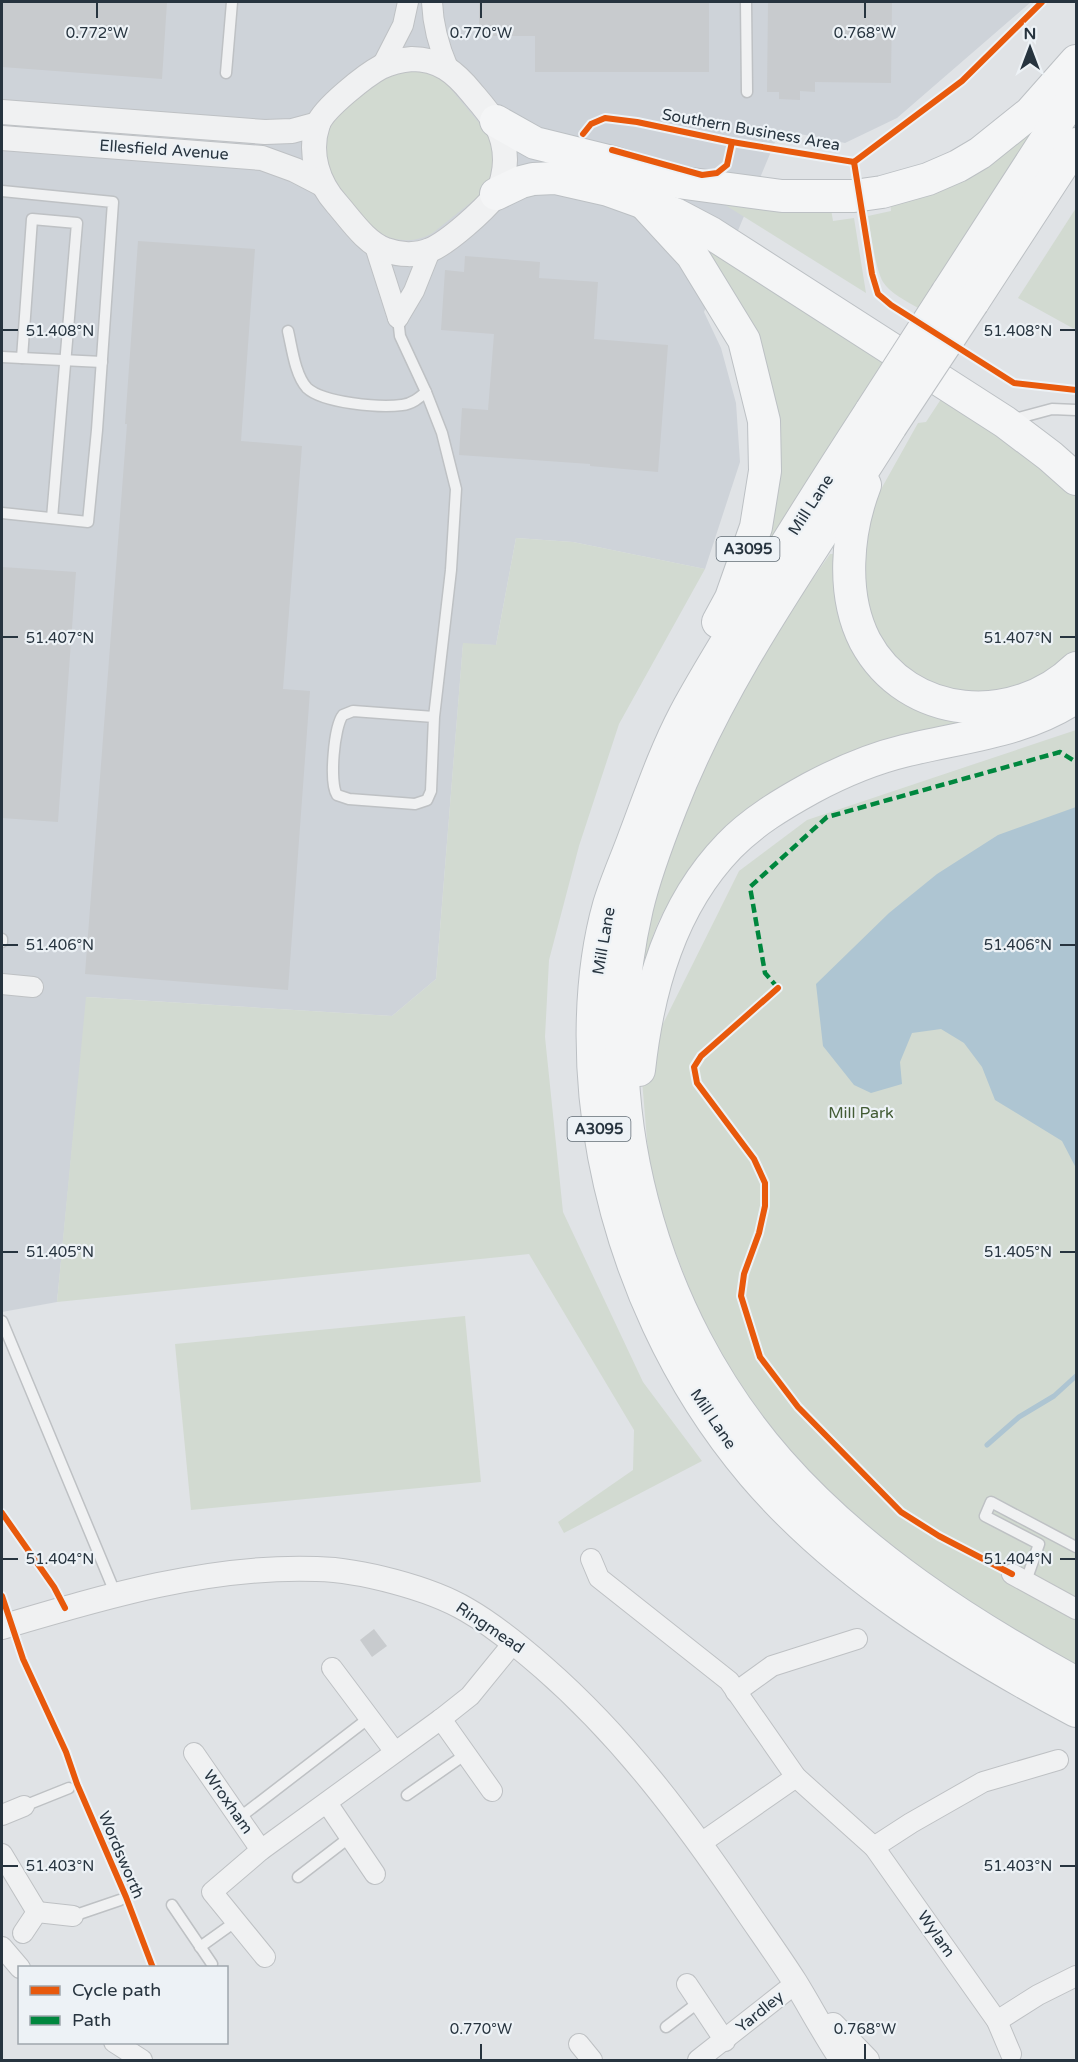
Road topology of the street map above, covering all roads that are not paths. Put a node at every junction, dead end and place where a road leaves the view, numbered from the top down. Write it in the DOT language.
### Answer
graph roads {
  1 [pos="232,2"];
  2 [pos="408,2"];
  3 [pos="432,2"];
  4 [pos="746,2"];
  5 [pos="1077,61"];
  6 [pos="382,66"];
  7 [pos="448,68"];
  8 [pos="226,73"];
  9 [pos="747,92"];
  10 [pos="1077,93"];
  11 [pos="2,112"];
  12 [pos="496,121"];
  13 [pos="318,124"];
  14 [pos="2,138"];
  15 [pos="1077,144"];
  16 [pos="670,180"];
  17 [pos="322,184"];
  18 [pos="2,191"];
  19 [pos="496,194"];
  20 [pos="644,203"];
  21 [pos="375,246"];
  22 [pos="430,250"];
  23 [pos="960,297"];
  24 [pos="398,318"];
  25 [pos="288,331"];
  26 [pos="2,357"];
  27 [pos="21,358"];
  28 [pos="66,360"];
  29 [pos="102,362"];
  30 [pos="426,392"];
  31 [pos="1077,410"];
  32 [pos="1018,418"];
  33 [pos="882,426"];
  34 [pos="1077,451"];
  35 [pos="1077,479"];
  36 [pos="2,513"];
  37 [pos="52,518"];
  38 [pos="1077,668"];
  39 [pos="1077,697"];
  40 [pos="434,717"];
  41 [pos="610,904"];
  42 [pos="2,984"];
  43 [pos="33,987"];
  44 [pos="630,1150"];
  45 [pos="2,1321"];
  46 [pos="1077,1547"];
  47 [pos="591,1559"];
  48 [pos="1019,1577"];
  49 [pos="116,1596"];
  50 [pos="1077,1609"];
  51 [pos="2,1627"];
  52 [pos="857,1640"];
  53 [pos="514,1642"];
  54 [pos="332,1668"];
  55 [pos="1077,1683"];
  56 [pos="736,1692"];
  57 [pos="1077,1711"];
  58 [pos="369,1718"];
  59 [pos="441,1719"];
  60 [pos="395,1752"];
  61 [pos="194,1753"];
  62 [pos="466,1754"];
  63 [pos="1058,1760"];
  64 [pos="796,1777"];
  65 [pos="69,1788"];
  66 [pos="492,1791"];
  67 [pos="407,1795"];
  68 [pos="327,1803"];
  69 [pos="24,1806"];
  70 [pos="2,1815"];
  71 [pos="239,1818"];
  72 [pos="350,1837"];
  73 [pos="701,1843"];
  74 [pos="874,1847"];
  75 [pos="261,1850"];
  76 [pos="2,1854"];
  77 [pos="375,1874"];
  78 [pos="298,1876"];
  79 [pos="120,1900"];
  80 [pos="172,1905"];
  81 [pos="37,1912"];
  82 [pos="73,1916"];
  83 [pos="235,1922"];
  84 [pos="23,1933"];
  85 [pos="2,1947"];
  86 [pos="200,1947"];
  87 [pos="265,1957"];
  88 [pos="212,1964"];
  89 [pos="18,1966"];
  90 [pos="1077,1976"];
  91 [pos="796,1983"];
  92 [pos="687,1984"];
  93 [pos="699,2002"];
  94 [pos="997,2021"];
  95 [pos="666,2027"];
  96 [pos="725,2040"];
  97 [pos="116,2044"];
  98 [pos="579,2044"];
  99 [pos="1011,2054"];
  100 [pos="141,2060"];
  101 [pos="592,2061"];
  102 [pos="698,2061"];
  103 [pos="842,2061"];
  104 [pos="867,2061"];
  1 -- 8 [label="lane"];
  2 -- 6 [label="street"];
  3 -- 7 [label="street"];
  4 -- 9 [label="lane"];
  5 -- 16 [label="main road, A3095"];
  6 -- 7 [label="street"];
  6 -- 13 [label="street"];
  7 -- 12 [label="street"];
  10 -- 23 [label="main road, Mill Lane / A3095"];
  11 -- 13 [label="street, Ellesfield Avenue"];
  12 -- 16 [label="main road, A3095"];
  12 -- 19 [label="street"];
  13 -- 17 [label="street"];
  14 -- 17 [label="street, Ellesfield Avenue"];
  15 -- 23 [label="main road, Mill Lane / A3095"];
  16 -- 32 [label="main road, A3095"];
  17 -- 21 [label="street"];
  18 -- 29 [label="lane"];
  19 -- 20 [label="main road, A3095"];
  19 -- 22 [label="street"];
  20 -- 32 [label="main road, A3095"];
  20 -- 41 [label="main road, A3095"];
  21 -- 22 [label="street"];
  21 -- 24 [label="street"];
  22 -- 24 [label="street"];
  23 -- 33 [label="main road, Mill Lane / A3095, bridge"];
  24 -- 30 [label="lane"];
  25 -- 30 [label="lane"];
  26 -- 27 [label="lane"];
  27 -- 28 [label="lane"];
  27 -- 28 [label="lane"];
  28 -- 29 [label="lane"];
  28 -- 37 [label="lane"];
  29 -- 37 [label="lane"];
  30 -- 40 [label="lane"];
  31 -- 32 [label="lane"];
  32 -- 34 [label="main road, A3095"];
  32 -- 35 [label="main road, A3095"];
  33 -- 38 [label="main road, A3095"];
  33 -- 41 [label="main road, Mill Lane / A3095"];
  33 -- 44 [label="main road, Mill Lane / A3095"];
  36 -- 37 [label="lane"];
  39 -- 44 [label="main road, A3095"];
  40 -- 40 [label="lane"];
  41 -- 57 [label="main road, Mill Lane / A3095"];
  42 -- 43 [label="street"];
  44 -- 55 [label="main road, Mill Lane / A3095"];
  45 -- 49 [label="lane"];
  46 -- 48 [label="lane"];
  47 -- 56 [label="street, Wylam"];
  48 -- 50 [label="street"];
  49 -- 51 [label="street, Ringmead"];
  49 -- 53 [label="street, Ringmead"];
  52 -- 56 [label="street"];
  53 -- 59 [label="street, Wroxham"];
  53 -- 73 [label="street, Ringmead"];
  54 -- 58 [label="street"];
  56 -- 64 [label="street, Wylam"];
  58 -- 60 [label="street"];
  58 -- 71 [label="lane"];
  59 -- 60 [label="street, Wroxham"];
  59 -- 62 [label="street"];
  60 -- 68 [label="street, Wroxham"];
  61 -- 71 [label="street, Wroxham"];
  62 -- 66 [label="street"];
  62 -- 67 [label="lane"];
  63 -- 74 [label="street"];
  64 -- 73 [label="street"];
  64 -- 74 [label="street, Wylam"];
  65 -- 69 [label="lane"];
  68 -- 72 [label="street"];
  68 -- 75 [label="street, Wroxham"];
  69 -- 70 [label="street"];
  71 -- 75 [label="street, Wroxham"];
  72 -- 77 [label="street"];
  72 -- 78 [label="lane"];
  73 -- 91 [label="street, Ringmead"];
  74 -- 94 [label="street, Wylam"];
  75 -- 83 [label="street, Wroxham"];
  76 -- 81 [label="street"];
  79 -- 82 [label="lane, Wordsworth"];
  80 -- 86 [label="lane"];
  81 -- 82 [label="street, Wordsworth"];
  81 -- 84 [label="street"];
  83 -- 86 [label="lane"];
  83 -- 87 [label="street, Wroxham"];
  85 -- 89 [label="street"];
  86 -- 88 [label="lane"];
  90 -- 94 [label="street"];
  91 -- 96 [label="street, Yardley"];
  91 -- 103 [label="street, Ringmead"];
  91 -- 104 [label="street, Ringmead"];
  92 -- 93 [label="street, Yardley"];
  93 -- 95 [label="lane"];
  93 -- 96 [label="street, Yardley"];
  94 -- 99 [label="street, Wylam"];
  96 -- 102 [label="street, Yardley"];
  97 -- 100 [label="street"];
  98 -- 101 [label="street"];
}
